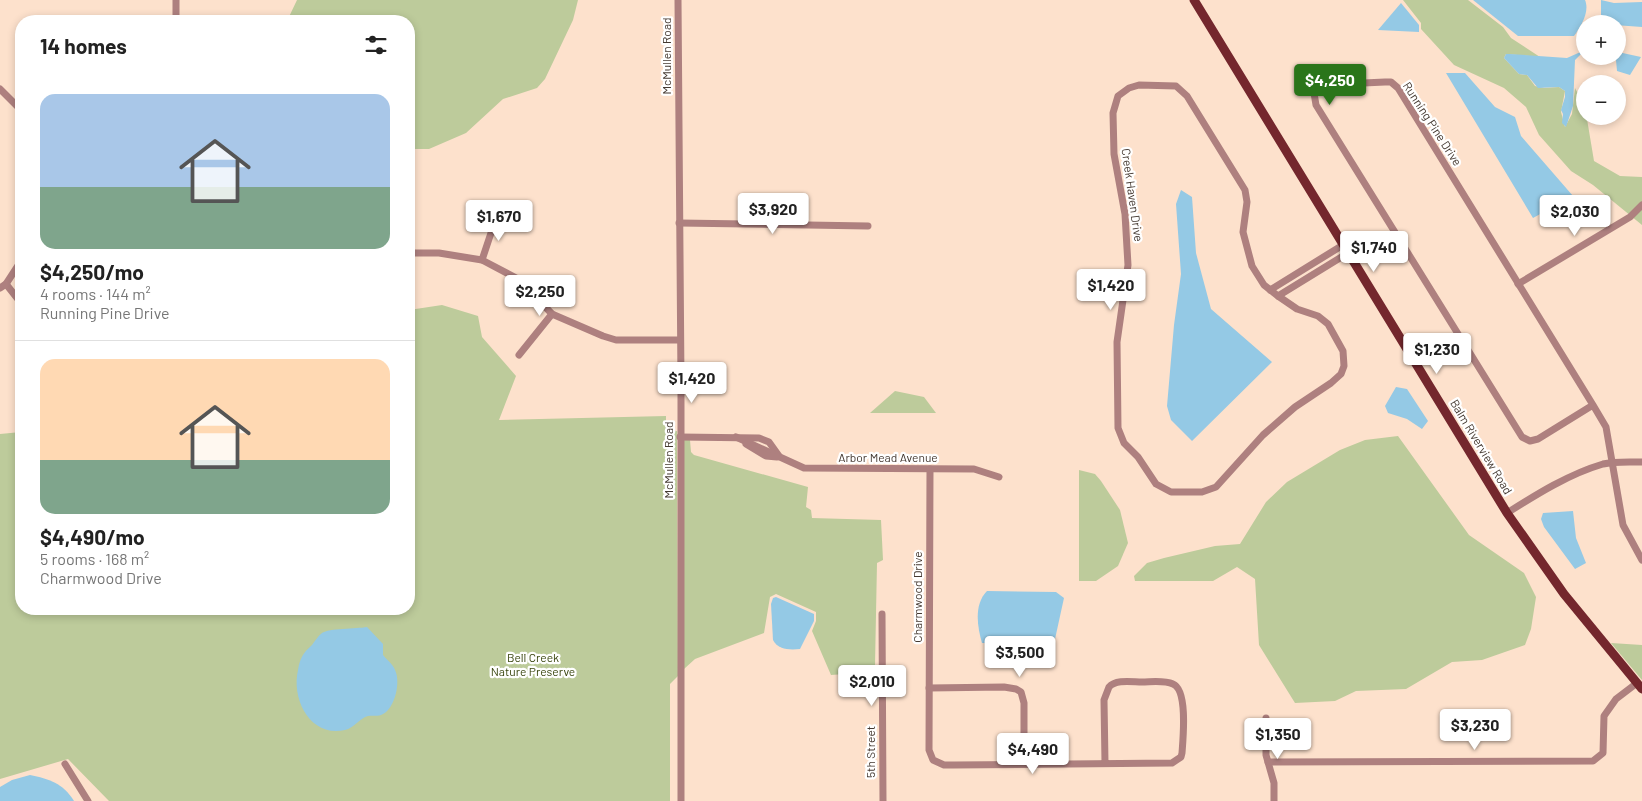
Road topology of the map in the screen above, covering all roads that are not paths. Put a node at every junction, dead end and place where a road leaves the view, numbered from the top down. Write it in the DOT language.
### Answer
graph roads {
  1 [pos="176,0"];
  2 [pos="678,0"];
  3 [pos="1194,0"];
  4 [pos="176,15"];
  5 [pos="0,89"];
  6 [pos="15,104"];
  7 [pos="1642,206"];
  8 [pos="496,218"];
  9 [pos="679,223"];
  10 [pos="868,226"];
  11 [pos="1345,249"];
  12 [pos="415,253"];
  13 [pos="482,260"];
  14 [pos="15,270"];
  15 [pos="1518,284"];
  16 [pos="3,286"];
  17 [pos="1270,290"];
  18 [pos="1278,296"];
  19 [pos="15,297"];
  20 [pos="552,314"];
  21 [pos="680,340"];
  22 [pos="519,355"];
  23 [pos="1593,405"];
  24 [pos="680,436"];
  25 [pos="736,437"];
  26 [pos="779,457"];
  27 [pos="1642,462"];
  28 [pos="1613,463"];
  29 [pos="930,469"];
  30 [pos="999,477"];
  31 [pos="1507,513"];
  32 [pos="1642,560"];
  33 [pos="882,614"];
  34 [pos="1640,686"];
  35 [pos="929,688"];
  36 [pos="1266,718"];
  37 [pos="1268,762"];
  38 [pos="1105,763"];
  39 [pos="65,764"];
  40 [pos="1024,764"];
  41 [pos="88,801"];
  42 [pos="681,801"];
  43 [pos="883,801"];
  44 [pos="1274,801"];
  1 -- 4 [label="street"];
  2 -- 9 [label="street, McMullen Road"];
  3 -- 11 [label="main road, Balm Riverview Road"];
  5 -- 6 [label="street"];
  7 -- 15 [label="street"];
  8 -- 13 [label="street"];
  9 -- 10 [label="street"];
  9 -- 21 [label="street, McMullen Road"];
  11 -- 17 [label="street"];
  11 -- 18 [label="street"];
  11 -- 31 [label="main road, Balm Riverview Road"];
  12 -- 13 [label="street"];
  13 -- 20 [label="street"];
  14 -- 16 [label="street"];
  15 -- 23 [label="street, Running Pine Drive"];
  15 -- 23 [label="street, Running Pine Drive"];
  16 -- 19 [label="street"];
  17 -- 18 [label="street, Creek Haven Drive"];
  17 -- 18 [label="street, Creek Haven Drive"];
  20 -- 21 [label="street"];
  20 -- 22 [label="street"];
  21 -- 24 [label="street, McMullen Road"];
  23 -- 28 [label="street, Running Pine Drive"];
  24 -- 25 [label="street, Arbor Mead Avenue"];
  24 -- 42 [label="street, McMullen Road"];
  25 -- 26 [label="street, Arbor Mead Avenue"];
  25 -- 26 [label="street, Arbor Mead Avenue"];
  26 -- 29 [label="street, Arbor Mead Avenue"];
  27 -- 28 [label="street"];
  28 -- 31 [label="street"];
  28 -- 32 [label="street, Running Pine Drive"];
  29 -- 30 [label="street, Arbor Mead Avenue"];
  29 -- 35 [label="street, Charmwood Drive"];
  31 -- 34 [label="main road, Balm Riverview Road"];
  33 -- 43 [label="street, 5th Street"];
  34 -- 37 [label="street"];
  35 -- 40 [label="street, Charmwood Drive"];
  35 -- 40 [label="street"];
  36 -- 37 [label="street"];
  37 -- 44 [label="street"];
  38 -- 38 [label="street, Charmwood Drive"];
  38 -- 40 [label="street, Charmwood Drive"];
  39 -- 41 [label="street"];
}
